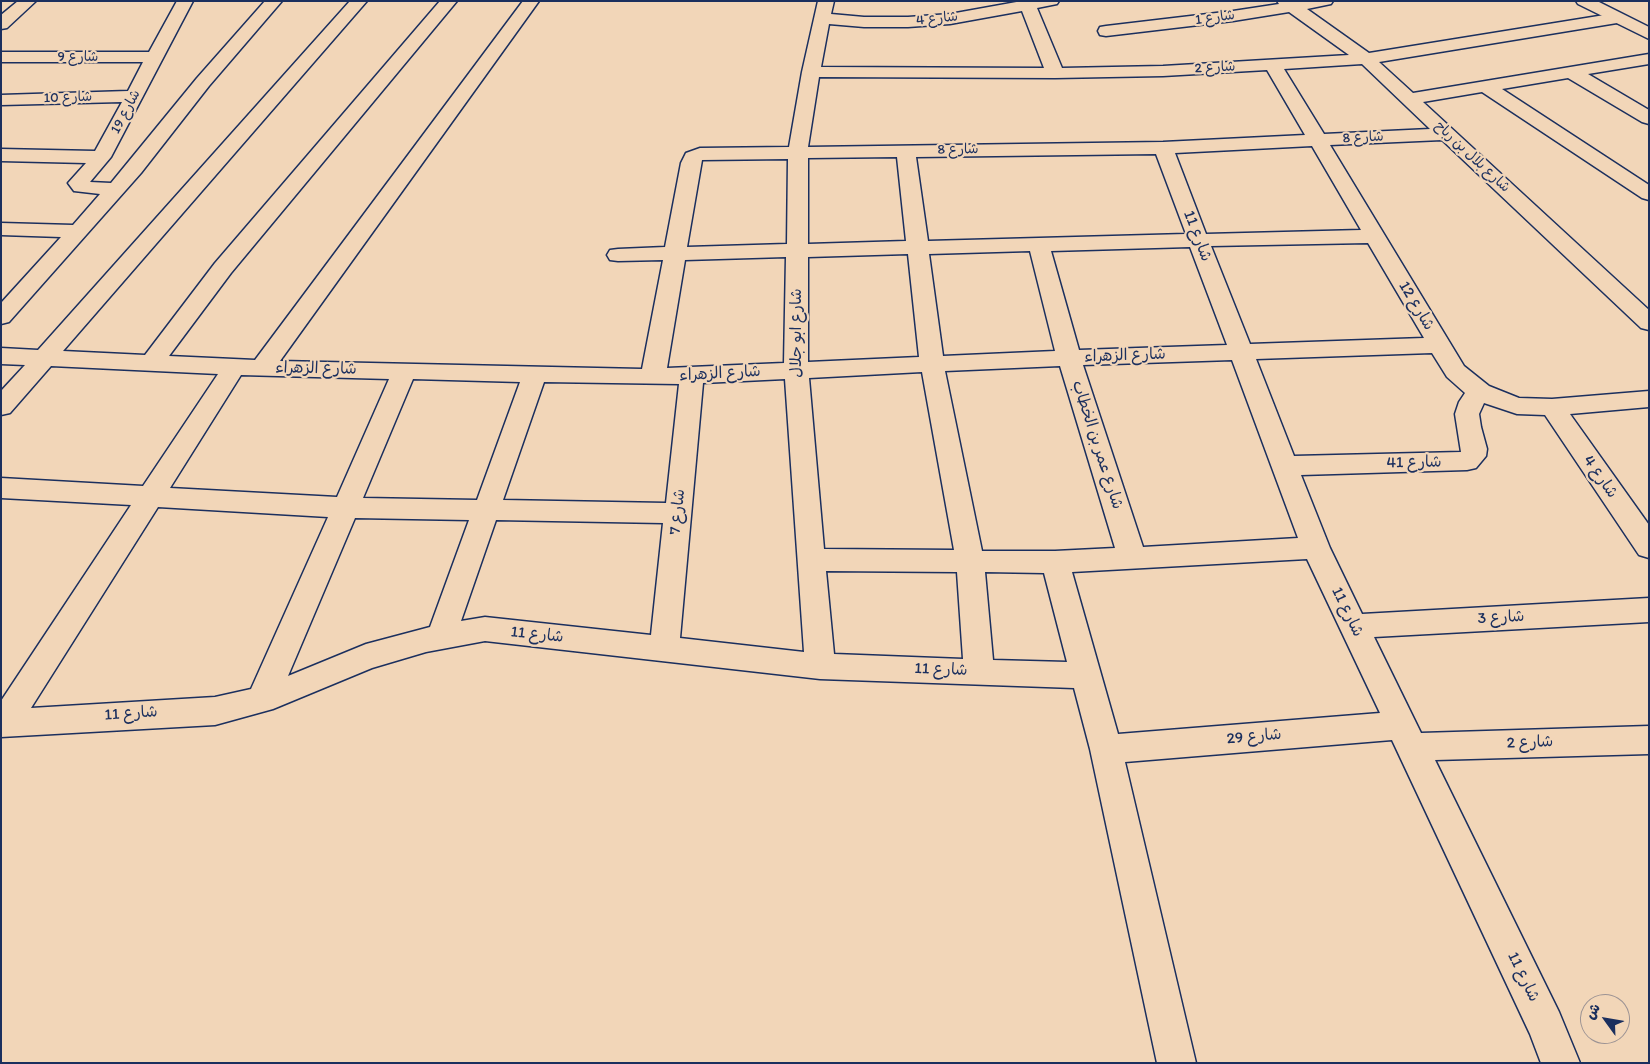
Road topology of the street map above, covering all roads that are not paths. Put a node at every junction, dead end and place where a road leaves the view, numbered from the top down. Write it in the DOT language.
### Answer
graph roads {
  1 [pos="28,1"];
  2 [pos="186,1"];
  3 [pos="274,1"];
  4 [pos="359,1"];
  5 [pos="449,1"];
  6 [pos="531,1"];
  7 [pos="1050,1"];
  8 [pos="1325,1"];
  9 [pos="1584,1"];
  10 [pos="1289,4"];
  11 [pos="1028,5"];
  12 [pos="824,10"];
  13 [pos="1617,18"];
  14 [pos="1,24"];
  15 [pos="1106,32"];
  16 [pos="1649,34"];
  17 [pos="1,57"];
  18 [pos="155,57"];
  19 [pos="1366,59"];
  20 [pos="1649,59"];
  21 [pos="1273,65"];
  22 [pos="811,72"];
  23 [pos="1571,72"];
  24 [pos="1055,73"];
  25 [pos="1484,86"];
  26 [pos="134,96"];
  27 [pos="1410,98"];
  28 [pos="1,100"];
  29 [pos="1648,117"];
  30 [pos="1448,134"];
  31 [pos="1318,140"];
  32 [pos="1163,148"];
  33 [pos="906,151"];
  34 [pos="798,152"];
  35 [pos="1,155"];
  36 [pos="102,158"];
  37 [pos="116,190"];
  38 [pos="1649,194"];
  39 [pos="1,228"];
  40 [pos="79,231"];
  41 [pos="1375,236"];
  42 [pos="1198,241"];
  43 [pos="1039,245"];
  44 [pos="918,248"];
  45 [pos="797,251"];
  46 [pos="675,254"];
  47 [pos="618,256"];
  48 [pos="1,317"];
  49 [pos="1649,323"];
  50 [pos="1439,345"];
  51 [pos="1242,353"];
  52 [pos="1,356"];
  53 [pos="44,358"];
  54 [pos="1070,358"];
  55 [pos="151,363"];
  56 [pos="932,364"];
  57 [pos="235,366"];
  58 [pos="262,368"];
  59 [pos="796,370"];
  60 [pos="406,371"];
  61 [pos="535,374"];
  62 [pos="692,375"];
  63 [pos="653,377"];
  64 [pos="1480,392"];
  65 [pos="1649,400"];
  66 [pos="1,407"];
  67 [pos="1552,407"];
  68 [pos="1284,466"];
  69 [pos="1,488"];
  70 [pos="149,497"];
  71 [pos="346,508"];
  72 [pos="486,510"];
  73 [pos="678,512"];
  74 [pos="1649,547"];
  75 [pos="1316,548"];
  76 [pos="1132,558"];
  77 [pos="811,560"];
  78 [pos="970,562"];
  79 [pos="1054,562"];
  80 [pos="1649,610"];
  81 [pos="1353,626"];
  82 [pos="441,637"];
  83 [pos="664,649"];
  84 [pos="820,666"];
  85 [pos="979,672"];
  86 [pos="1086,676"];
  87 [pos="262,700"];
  88 [pos="3,722"];
  89 [pos="1407,736"];
  90 [pos="1649,740"];
  91 [pos="1106,749"];
  92 [pos="1177,1063"];
  93 [pos="1561,1063"];
  1 -- 14 [label="street"];
  2 -- 18 [label="street, شارع 19"];
  3 -- 37 [label="street"];
  4 -- 53 [label="street"];
  5 -- 55 [label="street"];
  6 -- 58 [label="street"];
  7 -- 11 [label="street, شارع 4"];
  8 -- 10 [label="street, شارع 1"];
  9 -- 13 [label="street"];
  10 -- 15 [label="street, شارع 1"];
  10 -- 19 [label="street, شارع بلال بن رباح"];
  11 -- 12 [label="street, شارع 4"];
  11 -- 24 [label="street"];
  12 -- 22 [label="street, شارع ابو جلال"];
  13 -- 16 [label="street"];
  13 -- 19 [label="street, شارع 2"];
  17 -- 18 [label="street, شارع 9"];
  18 -- 26 [label="street, شارع 19"];
  19 -- 21 [label="street, شارع 2"];
  19 -- 27 [label="street, شارع بلال بن رباح"];
  20 -- 23 [label="street"];
  21 -- 24 [label="street, شارع 2"];
  21 -- 31 [label="street, شارع 12"];
  22 -- 24 [label="street, شارع 2"];
  22 -- 34 [label="street, شارع ابو جلال"];
  23 -- 25 [label="street"];
  23 -- 29 [label="street"];
  25 -- 27 [label="street"];
  25 -- 38 [label="street"];
  26 -- 28 [label="street, شارع 10"];
  26 -- 36 [label="street, شارع 19"];
  27 -- 30 [label="street, شارع بلال بن رباح"];
  30 -- 31 [label="street, شارع 8"];
  30 -- 49 [label="street, شارع بلال بن رباح"];
  31 -- 32 [label="street, شارع 8"];
  31 -- 41 [label="street, شارع 12"];
  32 -- 33 [label="street, شارع 8"];
  32 -- 42 [label="street, شارع 11"];
  33 -- 34 [label="street, شارع 8"];
  33 -- 44 [label="street"];
  34 -- 45 [label="street, شارع ابو جلال"];
  34 -- 46 [label="street, شارع 8"];
  35 -- 36 [label="street"];
  36 -- 37 [label="street, شارع 19"];
  37 -- 40 [label="street"];
  39 -- 40 [label="street"];
  40 -- 48 [label="street"];
  41 -- 42 [label="street"];
  41 -- 50 [label="street, شارع 12"];
  42 -- 43 [label="street"];
  42 -- 51 [label="street, شارع 11"];
  43 -- 44 [label="street"];
  43 -- 54 [label="street, شارع عمر بن الخطاب"];
  44 -- 45 [label="street"];
  44 -- 56 [label="street"];
  45 -- 46 [label="street"];
  45 -- 59 [label="street, شارع ابو جلال"];
  46 -- 47 [label="street"];
  46 -- 63 [label="street, شارع 8"];
  50 -- 51 [label="street, شارع الزهراء"];
  50 -- 64 [label="street, شارع 12"];
  51 -- 54 [label="street, شارع الزهراء"];
  51 -- 68 [label="street, شارع 11"];
  52 -- 53 [label="street, شارع الزهراء"];
  53 -- 55 [label="street, شارع الزهراء"];
  53 -- 66 [label="street"];
  54 -- 56 [label="street, شارع الزهراء"];
  54 -- 76 [label="street, شارع عمر بن الخطاب"];
  55 -- 57 [label="street, شارع الزهراء"];
  56 -- 59 [label="street, شارع الزهراء"];
  56 -- 78 [label="street"];
  57 -- 58 [label="street, شارع الزهراء"];
  57 -- 70 [label="street"];
  58 -- 60 [label="street, شارع الزهراء"];
  59 -- 62 [label="street, شارع الزهراء"];
  59 -- 77 [label="street, شارع ابو جلال"];
  60 -- 61 [label="street, شارع الزهراء"];
  60 -- 71 [label="street"];
  61 -- 63 [label="street, شارع الزهراء"];
  61 -- 72 [label="street"];
  62 -- 63 [label="street, شارع الزهراء"];
  62 -- 73 [label="street, شارع 7"];
  64 -- 67 [label="street, شارع 12"];
  64 -- 68 [label="street, شارع 41"];
  65 -- 67 [label="street, شارع 12"];
  67 -- 74 [label="street, شارع 4"];
  68 -- 75 [label="street, شارع 11"];
  69 -- 70 [label="street"];
  70 -- 71 [label="street"];
  70 -- 88 [label="street"];
  71 -- 72 [label="street"];
  71 -- 87 [label="street"];
  72 -- 73 [label="street"];
  72 -- 82 [label="street"];
  73 -- 83 [label="street, شارع 7"];
  75 -- 76 [label="street"];
  75 -- 81 [label="street, شارع 11"];
  76 -- 79 [label="street"];
  77 -- 78 [label="street"];
  77 -- 84 [label="street, شارع ابو جلال"];
  78 -- 79 [label="street"];
  78 -- 85 [label="street"];
  79 -- 86 [label="street"];
  80 -- 81 [label="street, شارع 3"];
  81 -- 89 [label="street, شارع 11"];
  82 -- 83 [label="street, شارع 11"];
  82 -- 87 [label="street, شارع 11"];
  83 -- 84 [label="street, شارع 11"];
  84 -- 85 [label="street, شارع 11"];
  85 -- 86 [label="street, شارع 11"];
  86 -- 91 [label="street"];
  87 -- 88 [label="street, شارع 11"];
  89 -- 90 [label="street, شارع 2"];
  89 -- 91 [label="street, شارع 29"];
  89 -- 93 [label="street, شارع 11"];
  91 -- 92 [label="street"];
}
